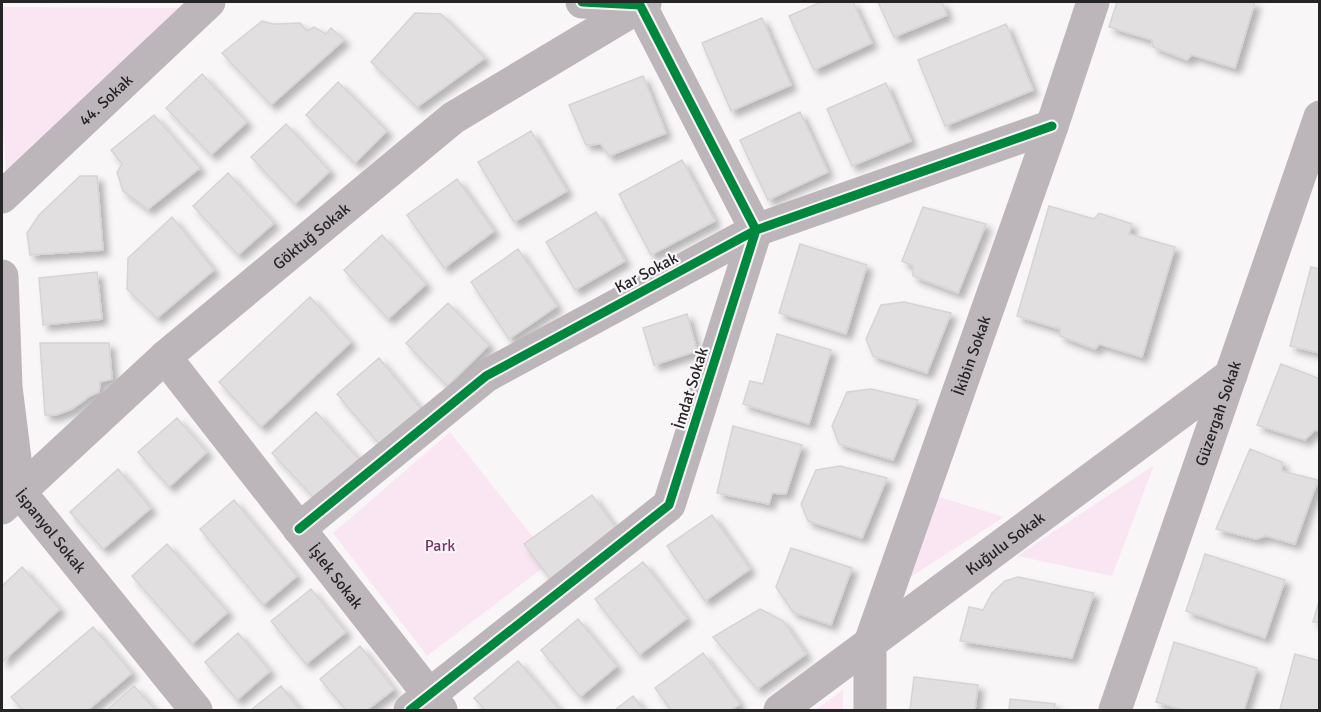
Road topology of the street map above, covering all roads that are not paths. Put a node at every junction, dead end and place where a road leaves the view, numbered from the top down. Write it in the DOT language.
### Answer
graph roads {
  1 [pos="209,2"];
  2 [pos="582,2"];
  3 [pos="1093,2"];
  4 [pos="644,3"];
  5 [pos="1053,126"];
  6 [pos="1317,131"];
  7 [pos="2,197"];
  8 [pos="756,230"];
  9 [pos="2,276"];
  10 [pos="165,357"];
  11 [pos="1231,375"];
  12 [pos="10,499"];
  13 [pos="299,529"];
  14 [pos="870,643"];
  15 [pos="426,706"];
  16 [pos="196,711"];
  17 [pos="780,711"];
  18 [pos="870,711"];
  19 [pos="1115,711"];
  1 -- 7 [label="street, 44. Sokak"];
  2 -- 4 [label="street"];
  3 -- 5 [label="street, İkibin Sokak"];
  4 -- 8 [label="street"];
  4 -- 10 [label="street, Göktuğ Sokak"];
  5 -- 8 [label="street, Kar Sokak"];
  5 -- 14 [label="street, İkibin Sokak"];
  6 -- 11 [label="street, Güzergah Sokak"];
  8 -- 13 [label="street, Kar Sokak"];
  8 -- 15 [label="street, İmdat Sokak"];
  9 -- 12 [label="street, İspanyol Sokak"];
  10 -- 12 [label="street, Göktuğ Sokak"];
  10 -- 13 [label="street, İşlek Sokak"];
  11 -- 14 [label="street, Kuğulu Sokak"];
  11 -- 19 [label="street, Güzergah Sokak"];
  12 -- 16 [label="street, İspanyol Sokak"];
  13 -- 15 [label="street, İşlek Sokak"];
  14 -- 17 [label="street, Kuğulu Sokak"];
  14 -- 18 [label="street, İkibin Sokak"];
}
